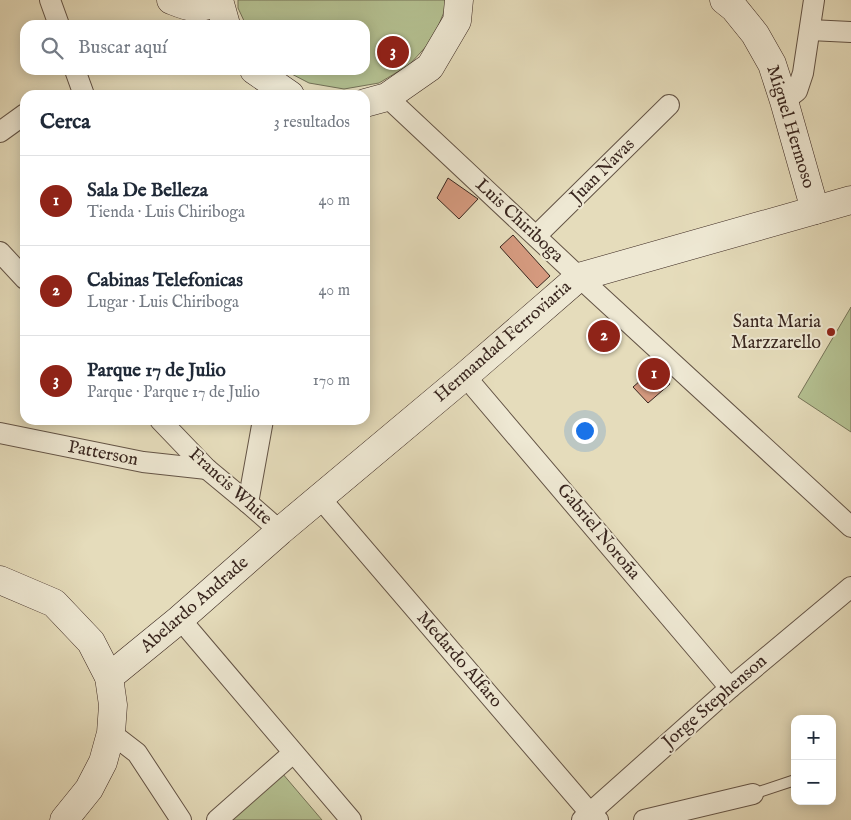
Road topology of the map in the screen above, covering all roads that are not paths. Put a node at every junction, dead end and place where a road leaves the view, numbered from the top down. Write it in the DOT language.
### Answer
graph roads {
  1 [pos="50,0"];
  2 [pos="171,0"];
  3 [pos="214,0"];
  4 [pos="219,0"];
  5 [pos="459,0"];
  6 [pos="724,0"];
  7 [pos="814,0"];
  8 [pos="57,20"];
  9 [pos="185,20"];
  10 [pos="225,20"];
  11 [pos="810,30"];
  12 [pos="851,32"];
  13 [pos="77,75"];
  14 [pos="261,75"];
  15 [pos="82,90"];
  16 [pos="283,90"];
  17 [pos="376,100"];
  18 [pos="784,101"];
  19 [pos="669,105"];
  20 [pos="20,118"];
  21 [pos="0,132"];
  22 [pos="851,200"];
  23 [pos="815,210"];
  24 [pos="536,236"];
  25 [pos="0,252"];
  26 [pos="20,273"];
  27 [pos="579,277"];
  28 [pos="465,376"];
  29 [pos="165,425"];
  30 [pos="262,425"];
  31 [pos="0,434"];
  32 [pos="207,469"];
  33 [pos="320,498"];
  34 [pos="248,503"];
  35 [pos="851,527"];
  36 [pos="280,532"];
  37 [pos="0,580"];
  38 [pos="851,587"];
  39 [pos="180,619"];
  40 [pos="109,677"];
  41 [pos="730,688"];
  42 [pos="111,733"];
  43 [pos="293,753"];
  44 [pos="791,781"];
  45 [pos="753,794"];
  46 [pos="62,817"];
  47 [pos="590,818"];
  48 [pos="181,820"];
  49 [pos="217,820"];
  50 [pos="351,820"];
  51 [pos="644,820"];
  1 -- 8 [label="street"];
  2 -- 3 [label="street"];
  2 -- 9 [label="street"];
  4 -- 10 [label="street"];
  5 -- 17 [label="street"];
  6 -- 18 [label="street, Miguel Hermoso"];
  7 -- 11 [label="street"];
  11 -- 12 [label="street"];
  11 -- 18 [label="street"];
  13 -- 15 [label="street"];
  14 -- 16 [label="street"];
  17 -- 24 [label="street, Luis Chiriboga"];
  18 -- 23 [label="street, Miguel Hermoso"];
  19 -- 24 [label="street, Juan Navas"];
  20 -- 21 [label="street"];
  22 -- 23 [label="street, Hermandad Ferroviaria"];
  23 -- 27 [label="street, Hermandad Ferroviaria"];
  24 -- 27 [label="street, Luis Chiriboga"];
  25 -- 26 [label="street"];
  27 -- 28 [label="street, Hermandad Ferroviaria"];
  27 -- 35 [label="street, Luis Chiriboga"];
  28 -- 33 [label="street, Hermandad Ferroviaria"];
  28 -- 41 [label="street, Gabriel Noroña"];
  29 -- 32 [label="street, Francis White"];
  30 -- 34 [label="street"];
  31 -- 32 [label="street, Patterson"];
  32 -- 34 [label="street, Francis White"];
  33 -- 36 [label="street, Hermandad Ferroviaria"];
  33 -- 47 [label="street, Medardo Alfaro"];
  34 -- 36 [label="street, Francis White"];
  36 -- 39 [label="street, Abelardo Andrade"];
  37 -- 40 [label="street"];
  38 -- 41 [label="street, Jorge Stephenson"];
  39 -- 40 [label="street, Abelardo Andrade"];
  39 -- 43 [label="street"];
  40 -- 42 [label="street"];
  41 -- 47 [label="street, Jorge Stephenson"];
  42 -- 46 [label="street"];
  42 -- 48 [label="street"];
  43 -- 49 [label="street"];
  43 -- 50 [label="street"];
  44 -- 45 [label="lane"];
  45 -- 51 [label="street"];
}
